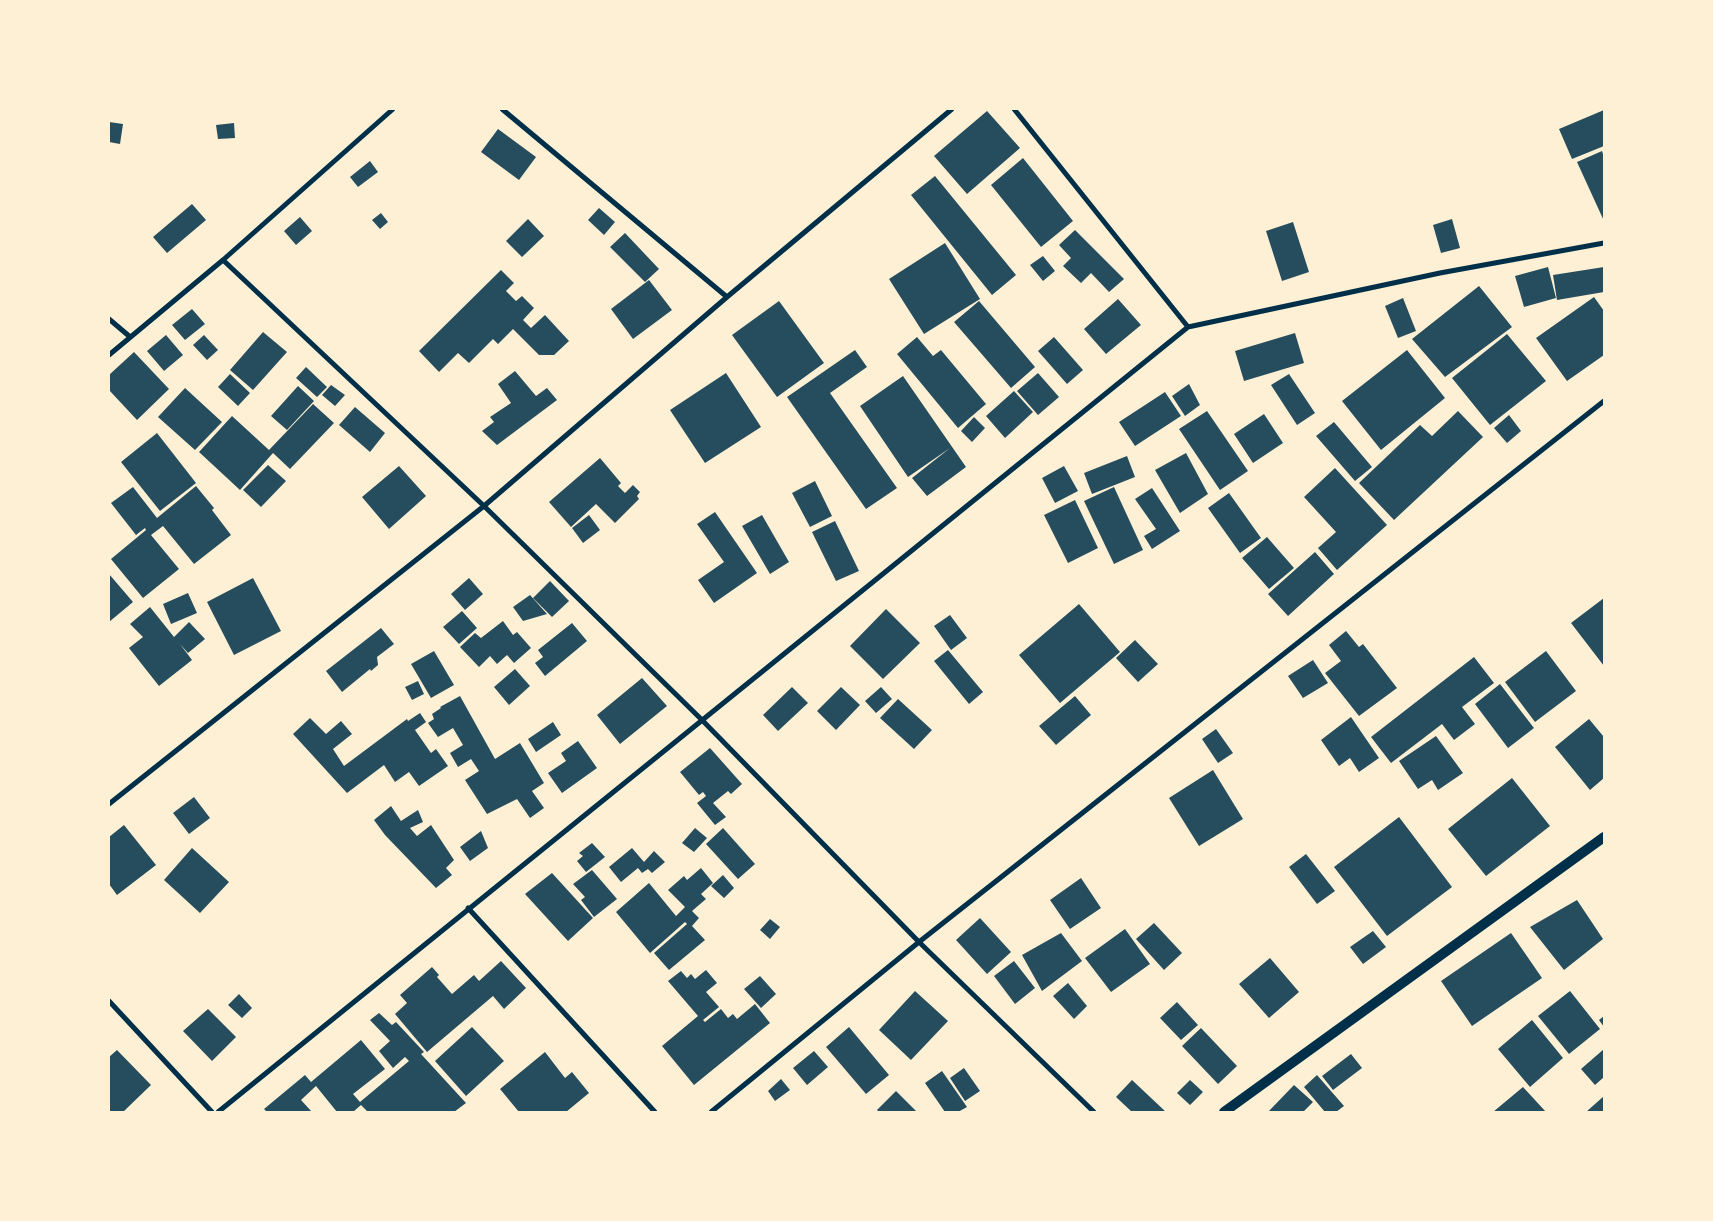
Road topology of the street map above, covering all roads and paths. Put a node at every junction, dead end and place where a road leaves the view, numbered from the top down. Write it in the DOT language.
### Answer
graph roads {
  1 [pos="393,109"];
  2 [pos="502,109"];
  3 [pos="952,109"];
  4 [pos="1014,109"];
  5 [pos="1604,243"];
  6 [pos="223,260"];
  7 [pos="727,297"];
  8 [pos="109,319"];
  9 [pos="1188,327"];
  10 [pos="129,336"];
  11 [pos="109,355"];
  12 [pos="1604,401"];
  13 [pos="484,506"];
  14 [pos="701,720"];
  15 [pos="109,804"];
  16 [pos="1604,837"];
  17 [pos="468,908"];
  18 [pos="919,942"];
  19 [pos="109,1001"];
  20 [pos="212,1112"];
  21 [pos="218,1112"];
  22 [pos="655,1112"];
  23 [pos="711,1112"];
  24 [pos="1094,1112"];
  25 [pos="1224,1112"];
  1 -- 6 [label="street"];
  2 -- 7 [label="street"];
  3 -- 7 [label="street"];
  4 -- 9 [label="street"];
  5 -- 9 [label="street"];
  6 -- 10 [label="street"];
  6 -- 13 [label="street"];
  7 -- 13 [label="street"];
  8 -- 10 [label="street"];
  9 -- 14 [label="street"];
  10 -- 11 [label="street"];
  12 -- 18 [label="street"];
  13 -- 14 [label="street"];
  13 -- 15 [label="street"];
  14 -- 17 [label="street"];
  14 -- 18 [label="street"];
  16 -- 25 [label="main road"];
  17 -- 21 [label="street"];
  17 -- 22 [label="street"];
  18 -- 23 [label="street"];
  18 -- 24 [label="street"];
  19 -- 20 [label="street"];
}
